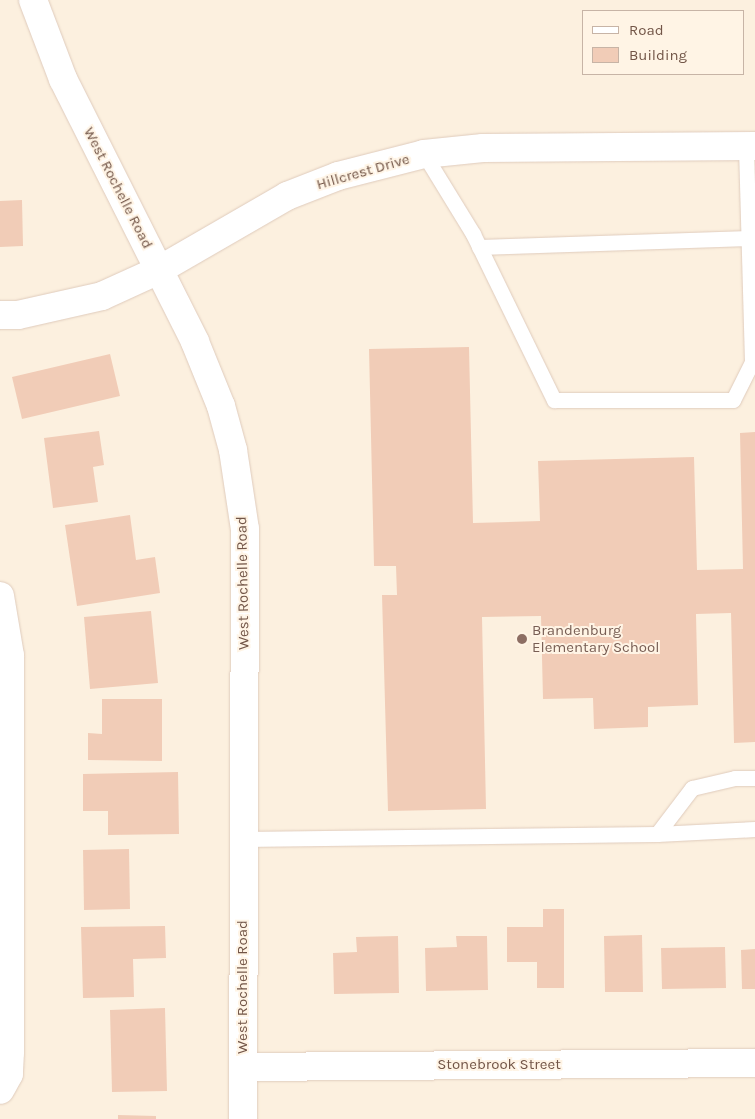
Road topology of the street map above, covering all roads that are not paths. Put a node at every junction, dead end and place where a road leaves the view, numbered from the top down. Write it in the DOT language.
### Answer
graph roads {
  1 [pos="33,0"];
  2 [pos="750,146"];
  3 [pos="424,154"];
  4 [pos="748,238"];
  5 [pos="479,247"];
  6 [pos="159,270"];
  7 [pos="0,315"];
  8 [pos="0,596"];
  9 [pos="755,778"];
  10 [pos="755,829"];
  11 [pos="657,834"];
  12 [pos="242,839"];
  13 [pos="755,1063"];
  14 [pos="243,1067"];
  15 [pos="0,1090"];
  16 [pos="243,1119"];
  1 -- 6 [label="street, West Rochelle Road"];
  2 -- 3 [label="street, Hillcrest Drive"];
  2 -- 4 [label="lane"];
  3 -- 5 [label="lane"];
  3 -- 6 [label="street, Hillcrest Drive"];
  4 -- 5 [label="lane"];
  4 -- 5 [label="lane"];
  6 -- 7 [label="street, Hillcrest Drive"];
  6 -- 12 [label="street, West Rochelle Road"];
  8 -- 15 [label="street"];
  9 -- 11 [label="lane"];
  10 -- 11 [label="lane"];
  11 -- 12 [label="lane"];
  12 -- 14 [label="street, West Rochelle Road"];
  13 -- 14 [label="street, Stonebrook Street"];
  14 -- 16 [label="street, West Rochelle Road"];
}
